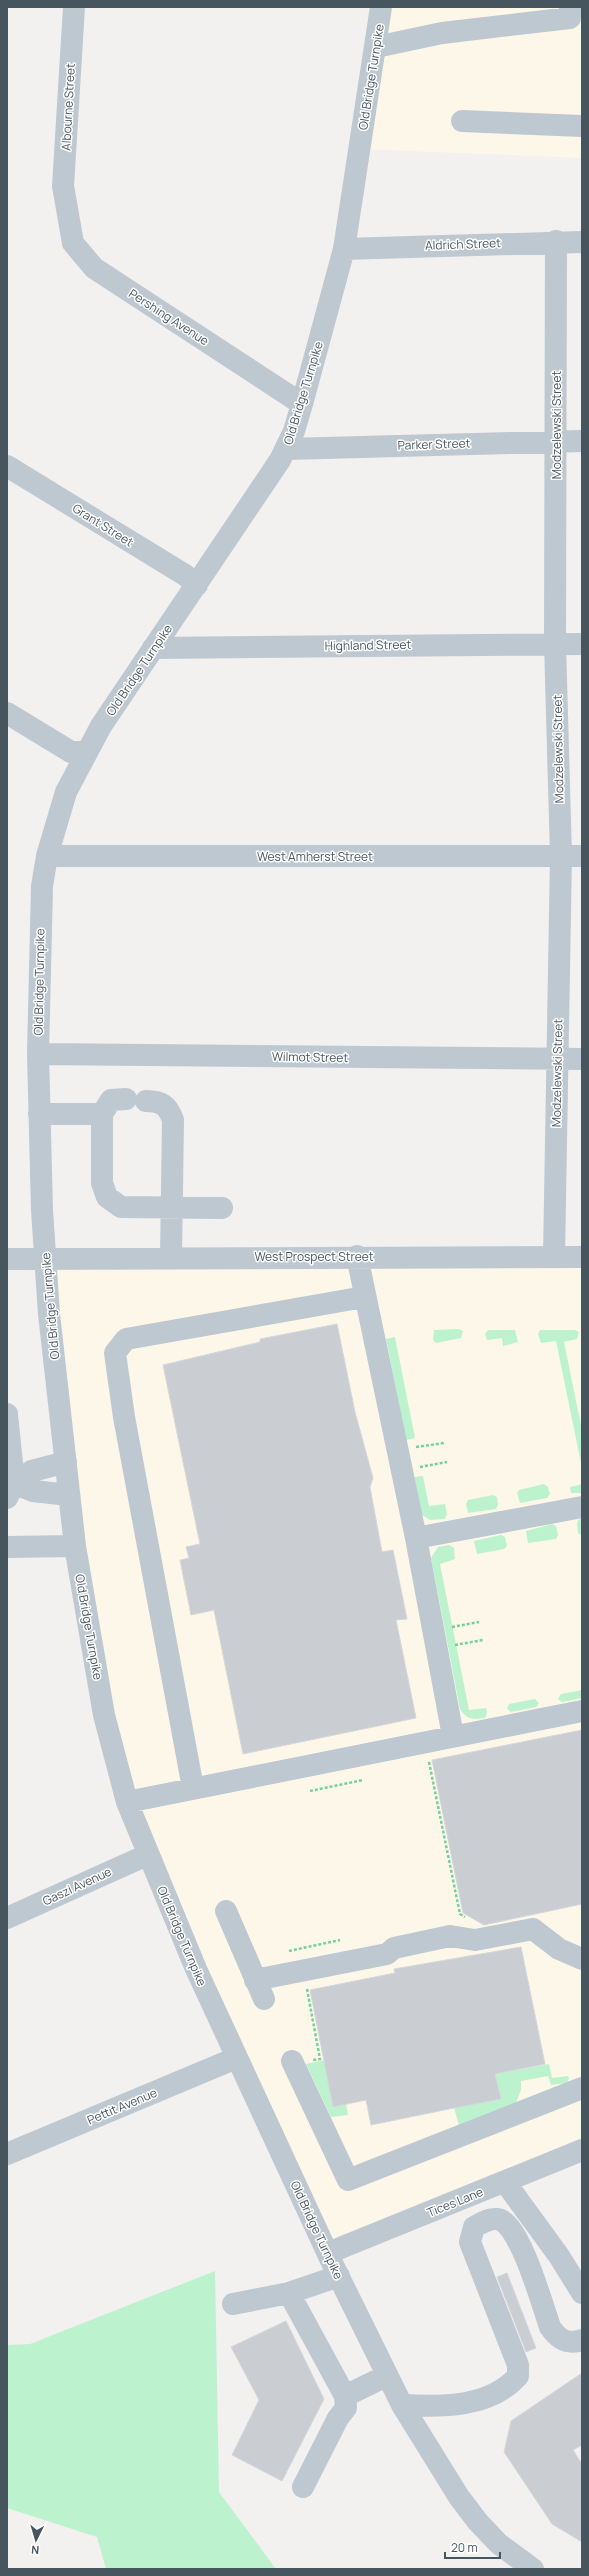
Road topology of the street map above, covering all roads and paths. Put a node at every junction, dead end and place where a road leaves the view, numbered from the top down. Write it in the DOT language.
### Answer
graph roads {
  1 [pos="74,7"];
  2 [pos="381,7"];
  3 [pos="570,7"];
  4 [pos="376,47"];
  5 [pos="462,121"];
  6 [pos="582,126"];
  7 [pos="67,207"];
  8 [pos="556,241"];
  9 [pos="582,242"];
  10 [pos="344,249"];
  11 [pos="302,404"];
  12 [pos="556,440"];
  13 [pos="582,441"];
  14 [pos="287,449"];
  15 [pos="7,466"];
  16 [pos="197,585"];
  17 [pos="555,643"];
  18 [pos="582,644"];
  19 [pos="154,648"];
  20 [pos="7,713"];
  21 [pos="86,752"];
  22 [pos="48,856"];
  23 [pos="561,856"];
  24 [pos="582,856"];
  25 [pos="38,1054"];
  26 [pos="558,1059"];
  27 [pos="582,1059"];
  28 [pos="39,1114"];
  29 [pos="102,1114"];
  30 [pos="172,1207"];
  31 [pos="222,1208"];
  32 [pos="357,1256"];
  33 [pos="171,1257"];
  34 [pos="554,1257"];
  35 [pos="582,1257"];
  36 [pos="45,1258"];
  37 [pos="7,1259"];
  38 [pos="364,1297"];
  39 [pos="7,1414"];
  40 [pos="444,1443"];
  41 [pos="412,1448"];
  42 [pos="66,1462"];
  43 [pos="448,1462"];
  44 [pos="416,1468"];
  45 [pos="11,1491"];
  46 [pos="69,1495"];
  47 [pos="582,1507"];
  48 [pos="416,1538"];
  49 [pos="75,1546"];
  50 [pos="7,1548"];
  51 [pos="479,1622"];
  52 [pos="450,1627"];
  53 [pos="483,1640"];
  54 [pos="453,1645"];
  55 [pos="582,1711"];
  56 [pos="453,1736"];
  57 [pos="430,1759"];
  58 [pos="362,1780"];
  59 [pos="193,1788"];
  60 [pos="310,1790"];
  61 [pos="127,1802"];
  62 [pos="147,1855"];
  63 [pos="226,1911"];
  64 [pos="7,1918"];
  65 [pos="469,1920"];
  66 [pos="340,1940"];
  67 [pos="288,1951"];
  68 [pos="582,1958"];
  69 [pos="255,1980"];
  70 [pos="306,1985"];
  71 [pos="264,1999"];
  72 [pos="236,2058"];
  73 [pos="299,2061"];
  74 [pos="582,2088"];
  75 [pos="582,2150"];
  76 [pos="7,2154"];
  77 [pos="505,2182"];
  78 [pos="328,2253"];
  79 [pos="339,2276"];
  80 [pos="289,2292"];
  81 [pos="582,2293"];
  82 [pos="233,2304"];
  83 [pos="582,2340"];
  84 [pos="386,2376"];
  85 [pos="345,2396"];
  86 [pos="402,2405"];
  87 [pos="303,2487"];
  88 [pos="533,2569"];
  1 -- 7 [label="street, Albourne Street"];
  2 -- 4 [label="street, Old Bridge Turnpike"];
  3 -- 4 [label="street"];
  4 -- 10 [label="street, Old Bridge Turnpike"];
  5 -- 6 [label="street"];
  7 -- 11 [label="street, Pershing Avenue"];
  8 -- 9 [label="street, Aldrich Street"];
  8 -- 10 [label="street, Aldrich Street"];
  8 -- 12 [label="street, Modzelewski Street"];
  10 -- 11 [label="street, Old Bridge Turnpike"];
  11 -- 14 [label="street, Old Bridge Turnpike"];
  12 -- 13 [label="street, Parker Street"];
  12 -- 14 [label="street, Parker Street"];
  12 -- 17 [label="street, Modzelewski Street"];
  14 -- 16 [label="street, Old Bridge Turnpike"];
  15 -- 16 [label="street, Grant Street"];
  16 -- 19 [label="street, Old Bridge Turnpike"];
  17 -- 18 [label="street, Highland Street"];
  17 -- 19 [label="street, Highland Street"];
  17 -- 23 [label="street, Modzelewski Street"];
  19 -- 21 [label="street, Old Bridge Turnpike"];
  20 -- 21 [label="street"];
  21 -- 22 [label="street, Old Bridge Turnpike"];
  22 -- 23 [label="street, West Amherst Street"];
  22 -- 25 [label="street, Old Bridge Turnpike"];
  23 -- 24 [label="street, West Amherst Street"];
  23 -- 26 [label="street, Modzelewski Street"];
  25 -- 26 [label="street, Wilmot Street"];
  25 -- 28 [label="street, Old Bridge Turnpike"];
  26 -- 27 [label="street, Wilmot Street"];
  26 -- 34 [label="street, Modzelewski Street"];
  28 -- 29 [label="street"];
  28 -- 36 [label="street, Old Bridge Turnpike"];
  29 -- 30 [label="street"];
  29 -- 30 [label="street"];
  30 -- 31 [label="street"];
  30 -- 33 [label="street"];
  32 -- 33 [label="street, West Prospect Street"];
  32 -- 34 [label="street, West Prospect Street"];
  32 -- 38 [label="street"];
  33 -- 36 [label="street, West Prospect Street"];
  34 -- 35 [label="street, West Prospect Street"];
  36 -- 37 [label="street, West Prospect Street"];
  36 -- 42 [label="street, Old Bridge Turnpike"];
  38 -- 48 [label="street"];
  38 -- 59 [label="street"];
  39 -- 45 [label="street"];
  40 -- 41 [label="path"];
  42 -- 45 [label="street"];
  42 -- 46 [label="street, Old Bridge Turnpike"];
  43 -- 44 [label="path"];
  45 -- 46 [label="street"];
  46 -- 49 [label="street, Old Bridge Turnpike"];
  47 -- 48 [label="street"];
  48 -- 56 [label="street"];
  49 -- 50 [label="street"];
  49 -- 61 [label="street, Old Bridge Turnpike"];
  51 -- 52 [label="path"];
  53 -- 54 [label="path"];
  55 -- 56 [label="street"];
  56 -- 59 [label="street"];
  57 -- 65 [label="path"];
  58 -- 60 [label="path"];
  59 -- 61 [label="street"];
  61 -- 62 [label="street, Old Bridge Turnpike"];
  62 -- 64 [label="street, Gaszi Avenue"];
  62 -- 72 [label="street, Old Bridge Turnpike"];
  63 -- 69 [label="street"];
  66 -- 67 [label="path"];
  68 -- 69 [label="street"];
  69 -- 71 [label="street"];
  70 -- 73 [label="path"];
  72 -- 76 [label="street, Pettit Avenue"];
  72 -- 78 [label="street, Old Bridge Turnpike"];
  73 -- 74 [label="street"];
  75 -- 77 [label="street, Tices Lane"];
  77 -- 78 [label="street, Tices Lane"];
  77 -- 81 [label="street"];
  78 -- 79 [label="street, Old Bridge Turnpike"];
  79 -- 80 [label="street"];
  79 -- 84 [label="street, Old Bridge Turnpike"];
  80 -- 82 [label="street"];
  80 -- 85 [label="street"];
  83 -- 86 [label="street"];
  84 -- 85 [label="street"];
  84 -- 86 [label="street, Old Bridge Turnpike"];
  85 -- 87 [label="street"];
  86 -- 88 [label="street, Old Bridge Turnpike"];
}
